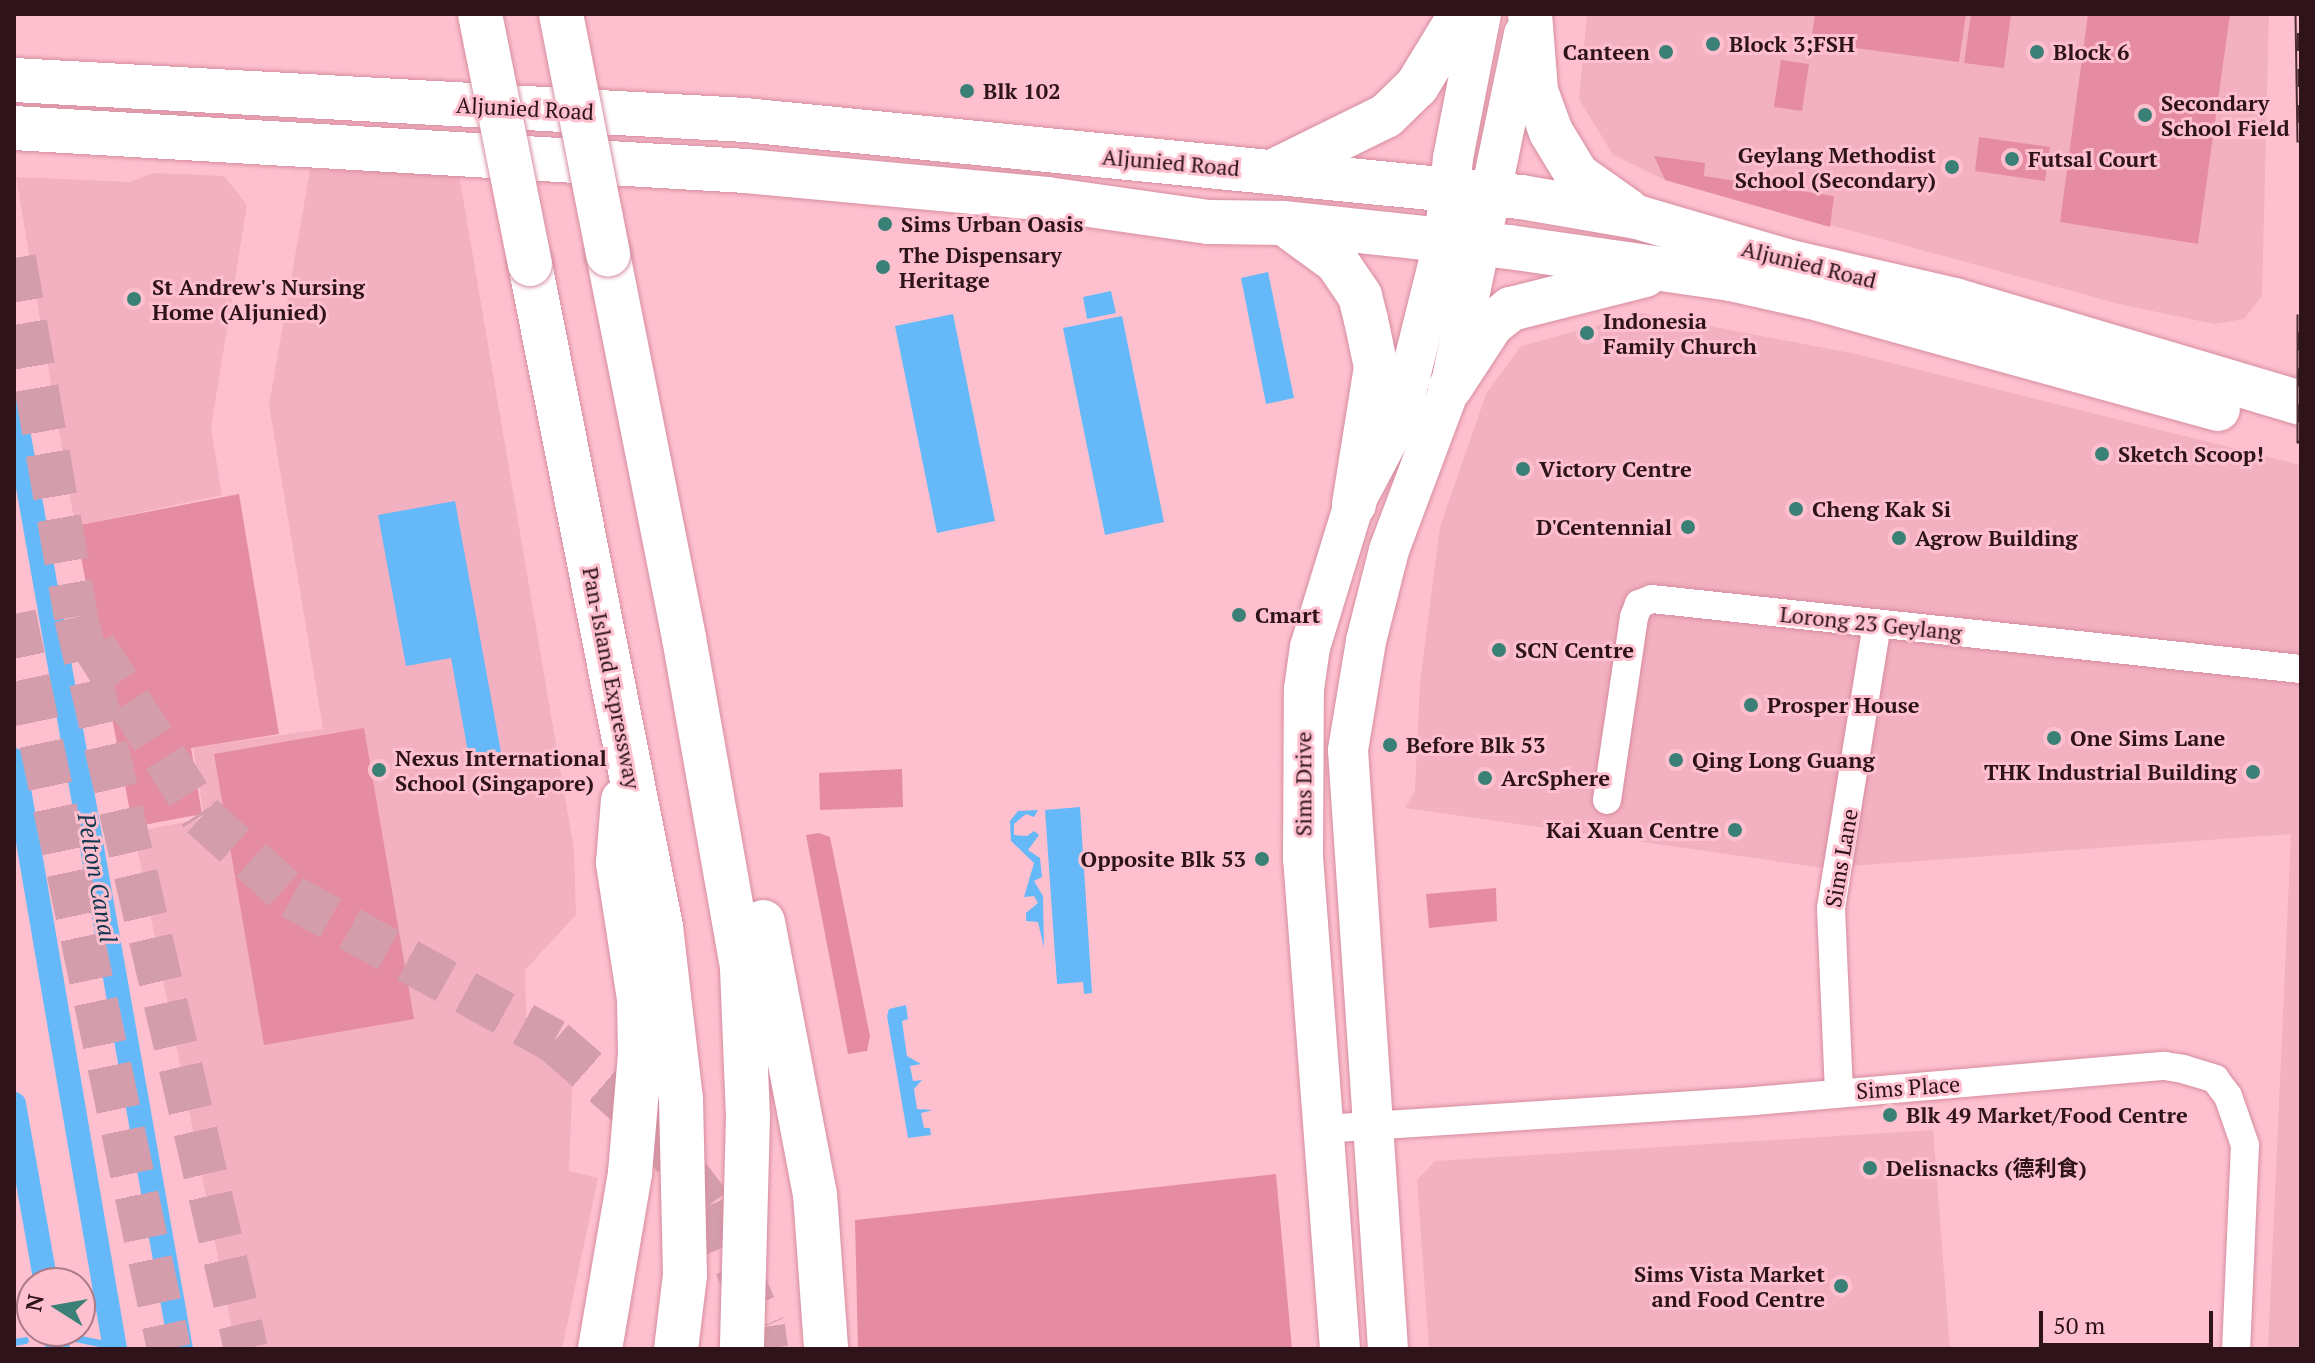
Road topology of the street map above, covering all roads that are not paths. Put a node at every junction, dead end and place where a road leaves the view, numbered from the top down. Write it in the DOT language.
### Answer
graph roads {
  1 [pos="480,14"];
  2 [pos="561,14"];
  3 [pos="1461,14"];
  4 [pos="1481,14"];
  5 [pos="1529,14"];
  6 [pos="14,80"];
  7 [pos="14,128"];
  8 [pos="1274,171"];
  9 [pos="1450,192"];
  10 [pos="1493,195"];
  11 [pos="1637,217"];
  12 [pos="1284,223"];
  13 [pos="1463,244"];
  14 [pos="1670,270"];
  15 [pos="1450,388"];
  16 [pos="2301,403"];
  17 [pos="2301,432"];
  18 [pos="1354,504"];
  19 [pos="1877,625"];
  20 [pos="2301,669"];
  21 [pos="1607,800"];
  22 [pos="727,872"];
  23 [pos="639,887"];
  24 [pos="1839,1092"];
  25 [pos="1372,1126"];
  26 [pos="1323,1129"];
  27 [pos="600,1349"];
  28 [pos="676,1349"];
  29 [pos="742,1349"];
  30 [pos="826,1349"];
  31 [pos="1340,1349"];
  32 [pos="1388,1349"];
  33 [pos="2236,1349"];
  1 -- 23 [label="main road, Pan-Island Expressway, bridge"];
  2 -- 22 [label="main road, bridge"];
  3 -- 8 [label="main road"];
  4 -- 9 [label="street"];
  5 -- 10 [label="street"];
  5 -- 11 [label="main road"];
  6 -- 8 [label="main road, Aljunied Road"];
  7 -- 12 [label="main road, Aljunied Road"];
  8 -- 9 [label="main road, Aljunied Road"];
  9 -- 10 [label="main road, Aljunied Road"];
  9 -- 13 [label="street"];
  10 -- 11 [label="main road, Aljunied Road"];
  10 -- 13 [label="street"];
  11 -- 16 [label="main road, Aljunied Road"];
  12 -- 13 [label="main road, Aljunied Road"];
  12 -- 18 [label="main road"];
  13 -- 14 [label="main road, Aljunied Road"];
  13 -- 15 [label="street, Sims Drive"];
  13 -- 18 [label="street, Sims Drive"];
  14 -- 15 [label="main road"];
  14 -- 17 [label="main road, Aljunied Road"];
  15 -- 25 [label="street, Sims Drive"];
  18 -- 26 [label="street, Sims Drive"];
  19 -- 20 [label="street, Lorong 23 Geylang"];
  19 -- 21 [label="street, Lorong 23 Geylang"];
  19 -- 24 [label="street, Sims Lane"];
  22 -- 29 [label="main road"];
  22 -- 30 [label="main road"];
  23 -- 27 [label="main road"];
  23 -- 28 [label="main road"];
  24 -- 25 [label="street, Sims Place"];
  24 -- 33 [label="street, Sims Place"];
  25 -- 26 [label="street, Sims Place"];
  25 -- 32 [label="street, Sims Drive"];
  26 -- 31 [label="street, Sims Drive"];
}
